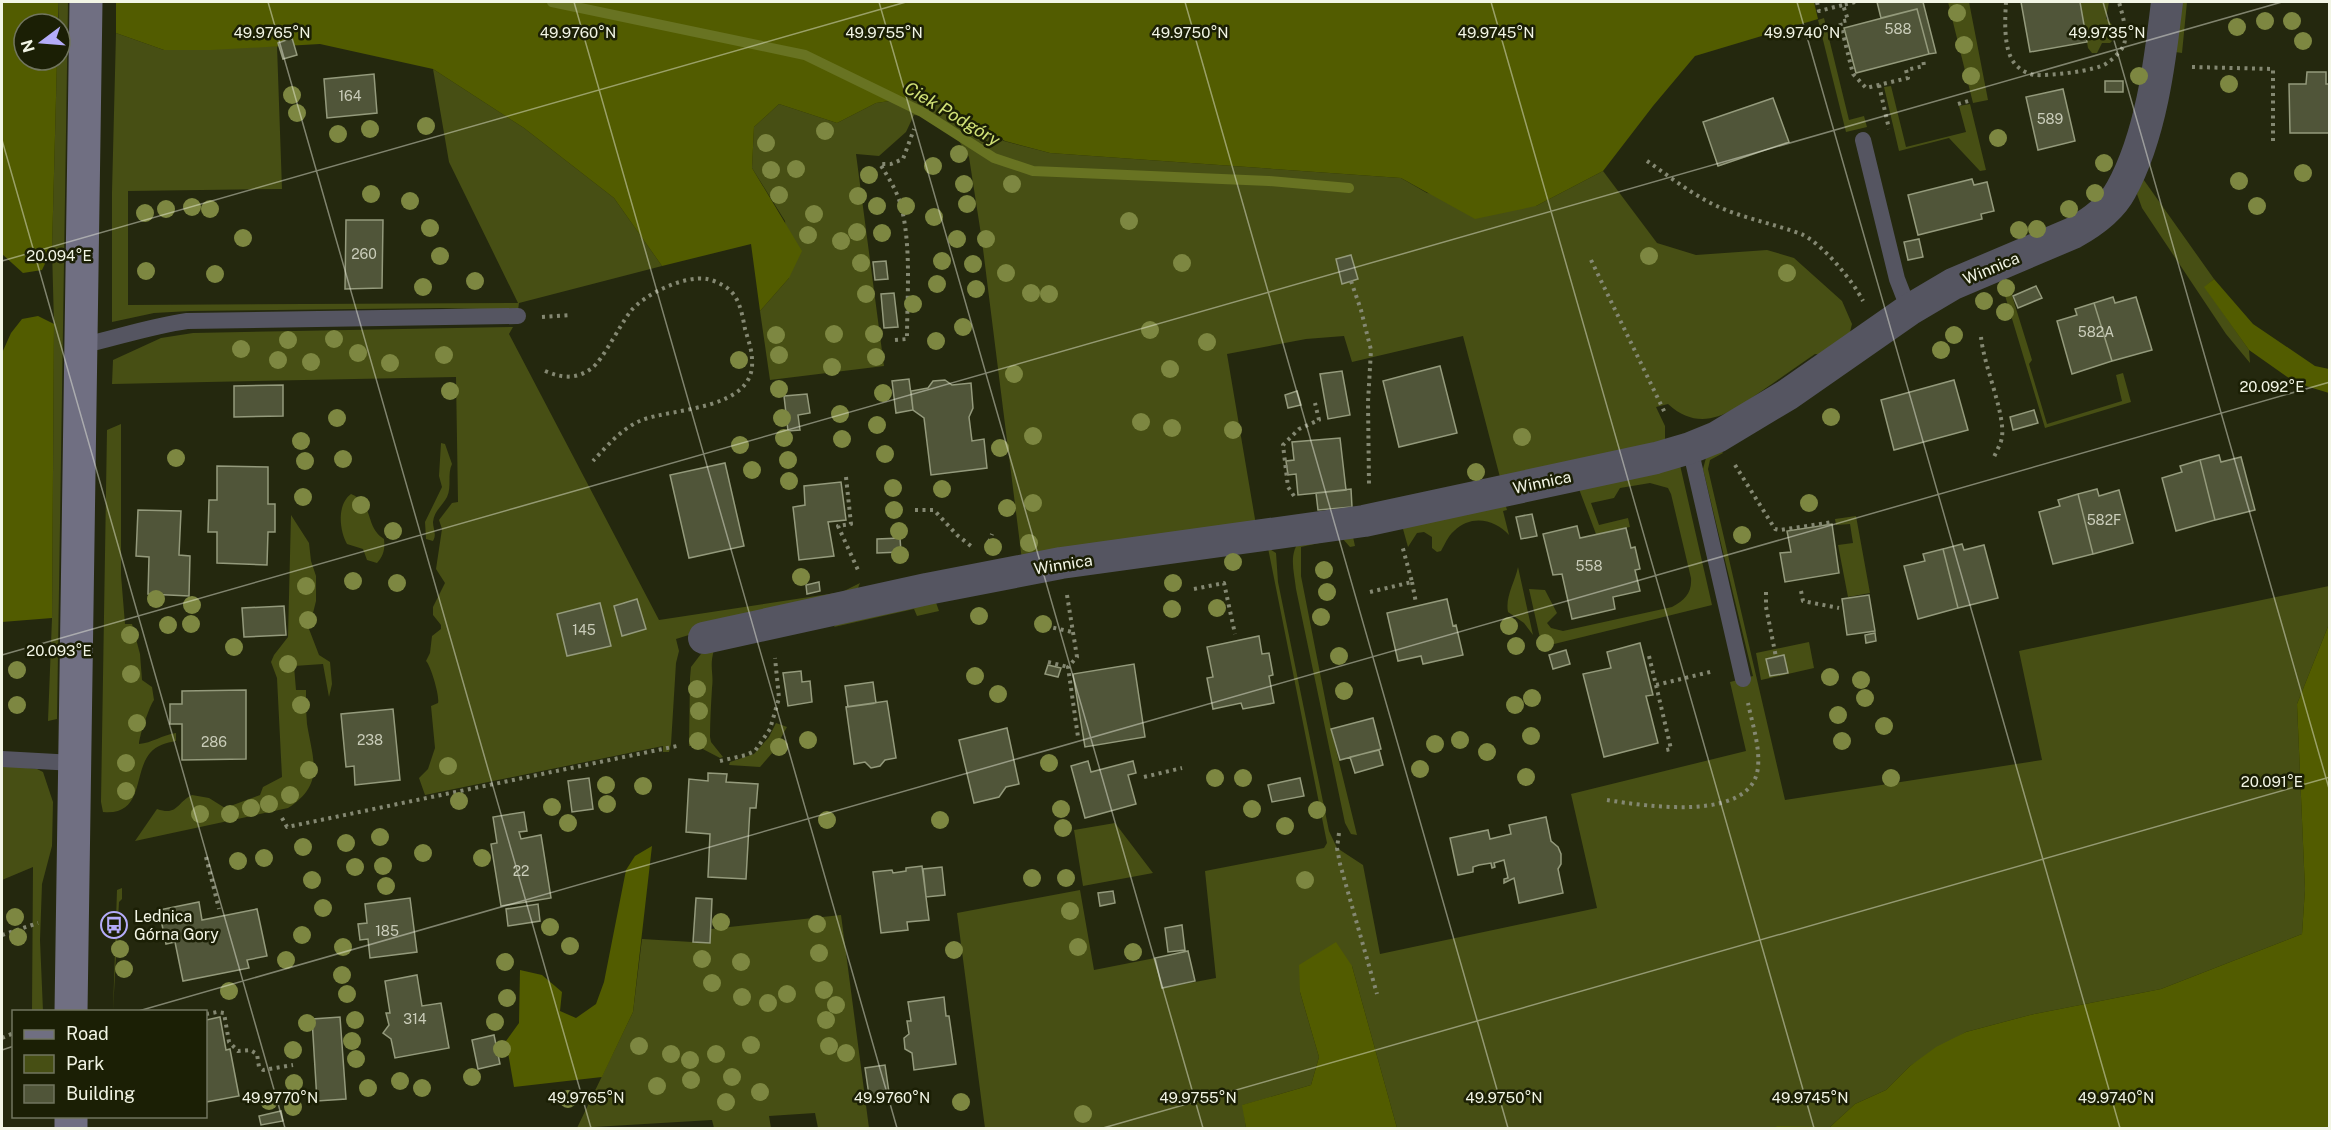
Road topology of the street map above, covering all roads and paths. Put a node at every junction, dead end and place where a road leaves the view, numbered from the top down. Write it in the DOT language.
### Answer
graph roads {
  1 [pos="86,2"];
  2 [pos="1817,2"];
  3 [pos="1855,2"];
  4 [pos="2006,2"];
  5 [pos="2120,2"];
  6 [pos="2167,2"];
  7 [pos="1843,4"];
  8 [pos="1923,59"];
  9 [pos="2191,67"];
  10 [pos="1972,100"];
  11 [pos="1958,104"];
  12 [pos="914,129"];
  13 [pos="1863,140"];
  14 [pos="2273,143"];
  15 [pos="1647,161"];
  16 [pos="1591,260"];
  17 [pos="1351,281"];
  18 [pos="1909,310"];
  19 [pos="518,316"];
  20 [pos="1877,332"];
  21 [pos="1981,337"];
  22 [pos="894,340"];
  23 [pos="80,346"];
  24 [pos="545,371"];
  25 [pos="1315,403"];
  26 [pos="1665,413"];
  27 [pos="1690,448"];
  28 [pos="1993,459"];
  29 [pos="593,460"];
  30 [pos="1732,462"];
  31 [pos="846,477"];
  32 [pos="915,510"];
  33 [pos="1364,521"];
  34 [pos="1833,522"];
  35 [pos="1300,528"];
  36 [pos="992,534"];
  37 [pos="1401,540"];
  38 [pos="986,548"];
  39 [pos="976,549"];
  40 [pos="859,573"];
  41 [pos="1412,582"];
  42 [pos="1194,589"];
  43 [pos="1802,591"];
  44 [pos="1370,592"];
  45 [pos="1766,592"];
  46 [pos="1066,593"];
  47 [pos="1416,603"];
  48 [pos="1839,608"];
  49 [pos="1046,626"];
  50 [pos="1072,632"];
  51 [pos="1235,634"];
  52 [pos="704,638"];
  53 [pos="1650,656"];
  54 [pos="1776,657"];
  55 [pos="775,658"];
  56 [pos="1048,662"];
  57 [pos="1068,667"];
  58 [pos="1717,670"];
  59 [pos="1743,679"];
  60 [pos="1656,685"];
  61 [pos="1078,737"];
  62 [pos="677,746"];
  63 [pos="1662,751"];
  64 [pos="2,759"];
  65 [pos="720,761"];
  66 [pos="74,763"];
  67 [pos="1182,768"];
  68 [pos="1144,777"];
  69 [pos="1607,801"];
  70 [pos="282,818"];
  71 [pos="1339,833"];
  72 [pos="206,857"];
  73 [pos="219,909"];
  74 [pos="33,923"];
  75 [pos="2,935"];
  76 [pos="1377,994"];
  77 [pos="71,1010"];
  78 [pos="207,1014"];
  79 [pos="293,1065"];
  1 -- 23 [label="main road"];
  2 -- 7 [label="path"];
  3 -- 7 [label="path"];
  4 -- 5 [label="path"];
  6 -- 18 [label="street, Winnica"];
  7 -- 8 [label="path"];
  9 -- 14 [label="path"];
  10 -- 11 [label="path"];
  12 -- 22 [label="path"];
  13 -- 18 [label="lane"];
  15 -- 20 [label="path"];
  16 -- 26 [label="path"];
  17 -- 33 [label="path"];
  18 -- 20 [label="street, Winnica"];
  19 -- 23 [label="lane"];
  20 -- 27 [label="street, Winnica"];
  21 -- 28 [label="path"];
  23 -- 66 [label="main road"];
  24 -- 29 [label="path"];
  25 -- 35 [label="path"];
  27 -- 33 [label="street, Winnica"];
  27 -- 59 [label="lane"];
  30 -- 34 [label="path"];
  31 -- 40 [label="path"];
  32 -- 39 [label="path"];
  33 -- 35 [label="street, Winnica"];
  35 -- 52 [label="street, Winnica"];
  36 -- 38 [label="path"];
  37 -- 41 [label="path"];
  41 -- 44 [label="path"];
  41 -- 47 [label="path"];
  42 -- 51 [label="path"];
  43 -- 48 [label="path"];
  45 -- 54 [label="path"];
  46 -- 50 [label="path"];
  49 -- 50 [label="path"];
  50 -- 57 [label="path"];
  53 -- 60 [label="path"];
  55 -- 65 [label="path"];
  56 -- 57 [label="path"];
  57 -- 61 [label="path"];
  58 -- 60 [label="path"];
  59 -- 69 [label="path"];
  60 -- 63 [label="path"];
  62 -- 70 [label="path"];
  64 -- 66 [label="lane"];
  66 -- 77 [label="main road"];
  67 -- 68 [label="path"];
  71 -- 76 [label="path"];
  72 -- 73 [label="path"];
  74 -- 75 [label="path"];
  78 -- 79 [label="path"];
}
